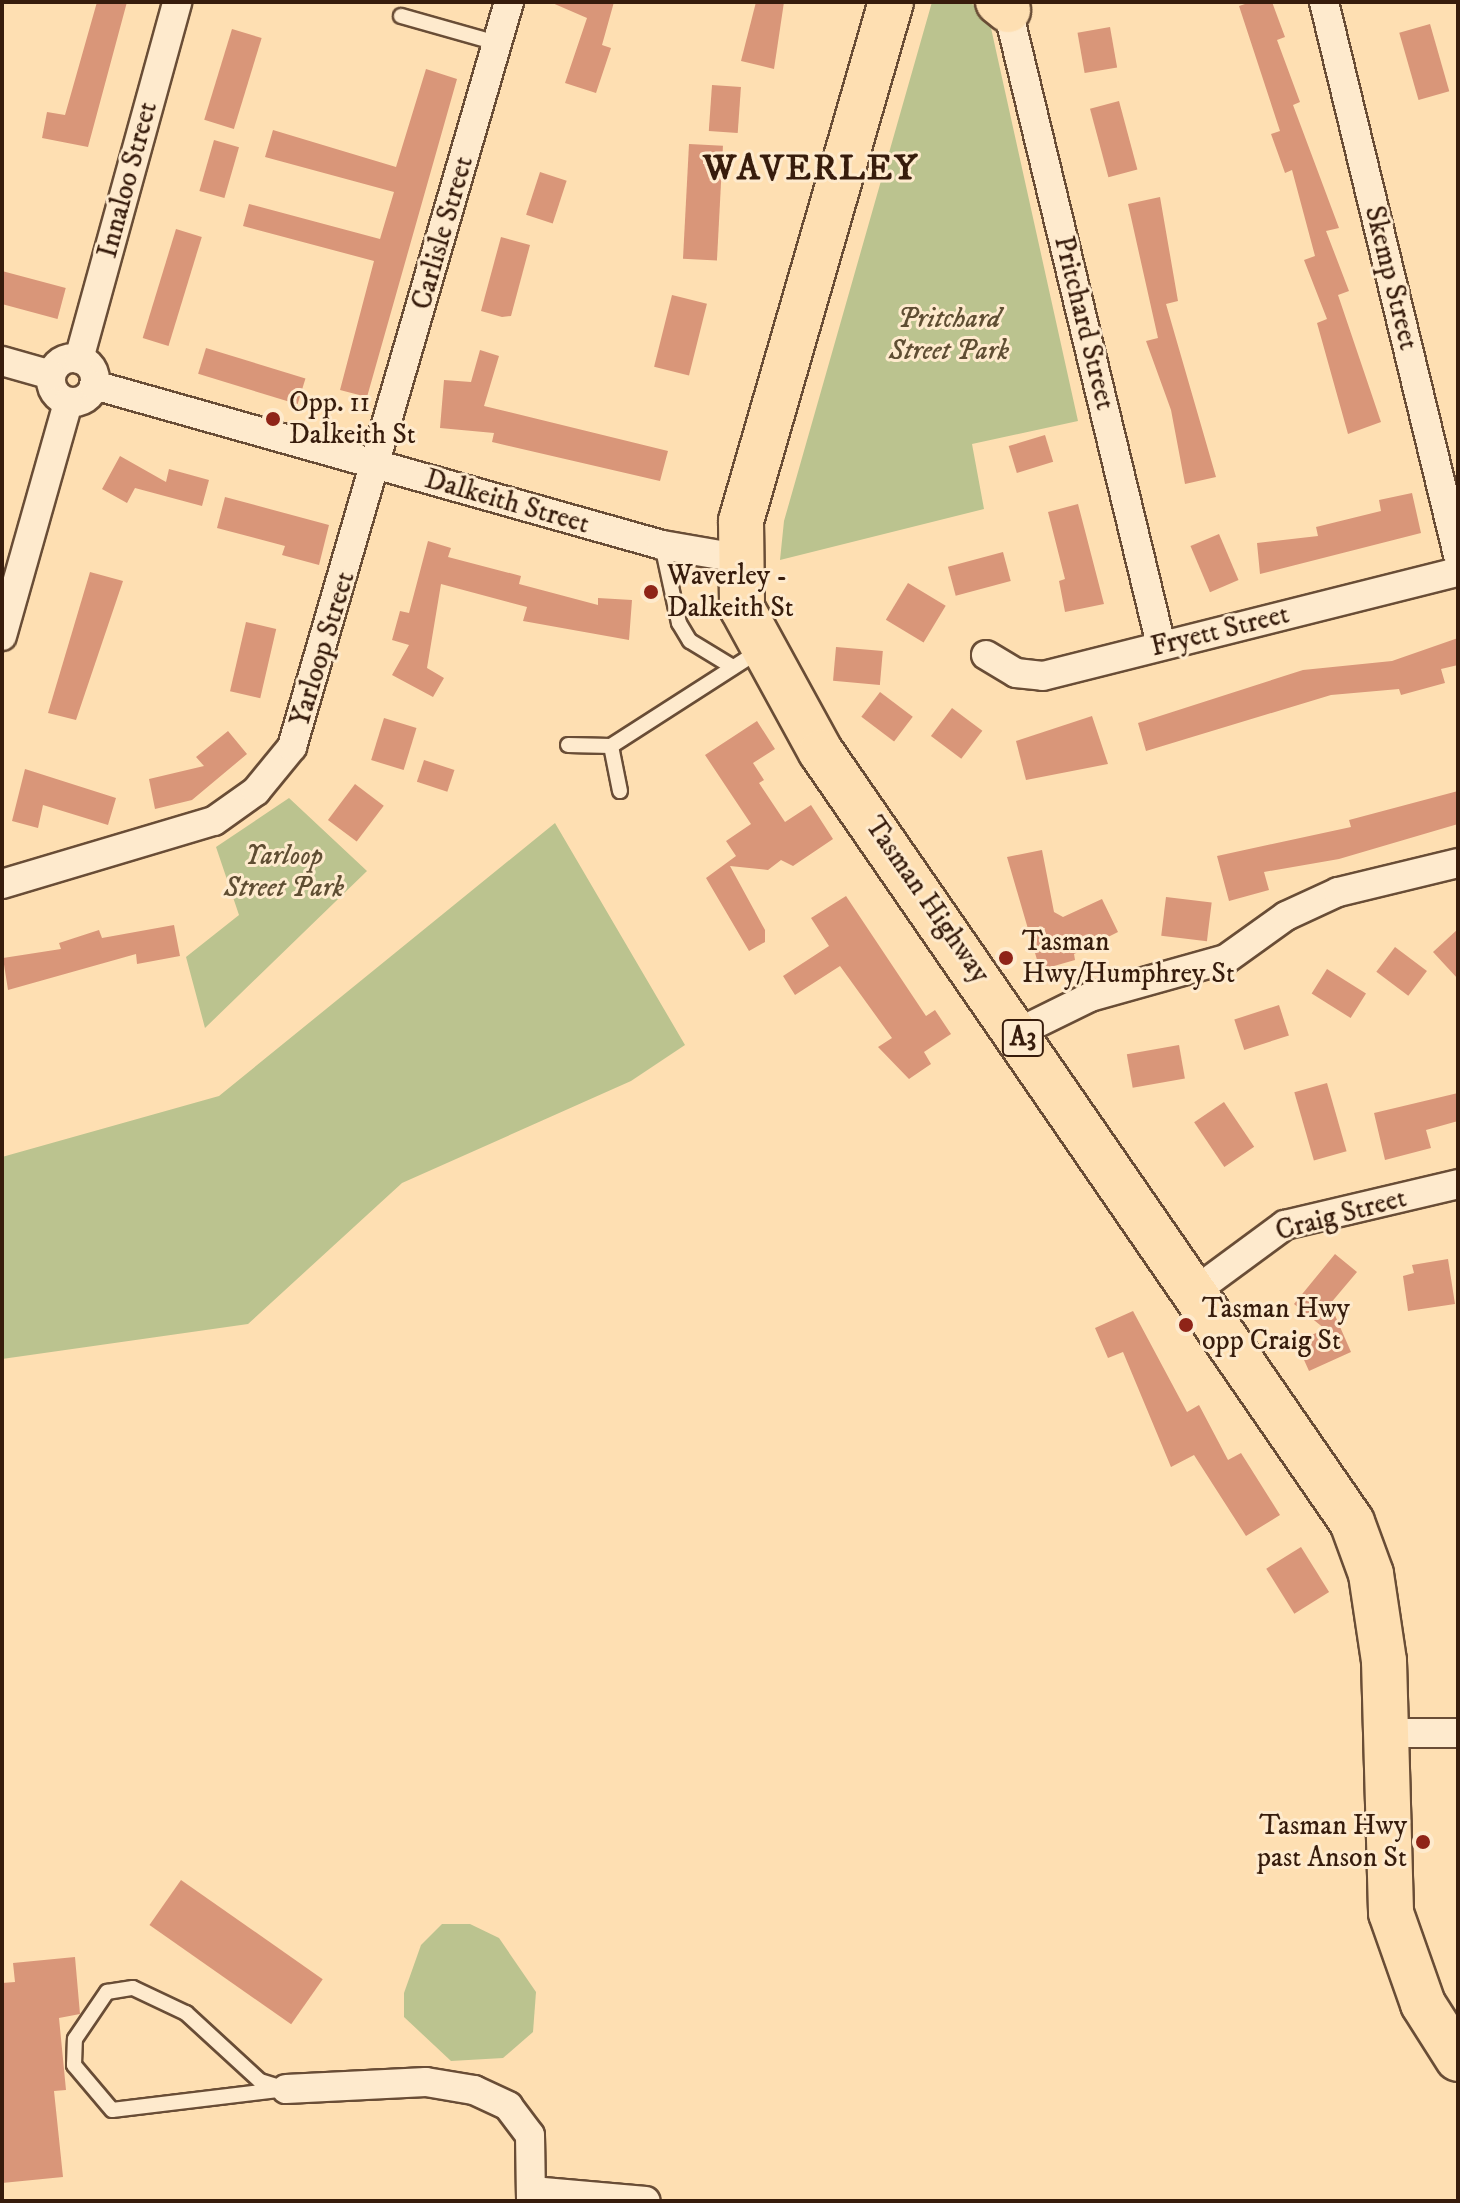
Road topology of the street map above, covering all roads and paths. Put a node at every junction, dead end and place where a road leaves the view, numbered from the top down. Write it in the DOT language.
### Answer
graph roads {
  1 [pos="177,2"];
  2 [pos="509,2"];
  3 [pos="1324,2"];
  4 [pos="892,3"];
  5 [pos="1004,5"];
  6 [pos="401,16"];
  7 [pos="497,43"];
  8 [pos="79,359"];
  9 [pos="2,361"];
  10 [pos="51,375"];
  11 [pos="94,385"];
  12 [pos="68,402"];
  13 [pos="377,465"];
  14 [pos="662,545"];
  15 [pos="1458,555"];
  16 [pos="737,558"];
  17 [pos="1458,572"];
  18 [pos="2,636"];
  19 [pos="1161,645"];
  20 [pos="986,655"];
  21 [pos="746,659"];
  22 [pos="568,745"];
  23 [pos="611,746"];
  24 [pos="620,791"];
  25 [pos="1458,863"];
  26 [pos="2,884"];
  27 [pos="1019,1032"];
  28 [pos="1458,1184"];
  29 [pos="1194,1292"];
  30 [pos="1385,1733"];
  31 [pos="1458,1733"];
  32 [pos="1458,2059"];
  33 [pos="286,2089"];
  34 [pos="532,2196"];
  35 [pos="646,2201"];
  1 -- 8 [label="street, Innaloo Street"];
  2 -- 7 [label="street, Carlisle Street"];
  3 -- 15 [label="street, Skemp Street"];
  4 -- 16 [label="highway, Tasman Highway / A3"];
  5 -- 19 [label="street, Pritchard Street"];
  6 -- 7 [label="lane"];
  7 -- 13 [label="street, Carlisle Street"];
  8 -- 10 [label="street"];
  8 -- 11 [label="street"];
  9 -- 10 [label="street"];
  10 -- 12 [label="street"];
  11 -- 12 [label="street"];
  11 -- 13 [label="street, Dalkeith Street"];
  12 -- 18 [label="street"];
  13 -- 14 [label="street, Dalkeith Street"];
  13 -- 26 [label="street, Yarloop Street"];
  14 -- 16 [label="street, Dalkeith Street"];
  14 -- 21 [label="lane"];
  16 -- 21 [label="highway, Tasman Highway / A3"];
  17 -- 19 [label="street, Fryett Street"];
  19 -- 20 [label="street, Fryett Street"];
  21 -- 23 [label="lane"];
  21 -- 27 [label="highway, Tasman Highway / A3"];
  22 -- 23 [label="lane"];
  23 -- 24 [label="lane"];
  25 -- 27 [label="street"];
  27 -- 29 [label="highway, Tasman Highway / A3"];
  28 -- 29 [label="street, Craig Street"];
  29 -- 30 [label="highway, Tasman Highway / A3"];
  30 -- 31 [label="street"];
  30 -- 32 [label="highway, Tasman Highway / A3"];
  33 -- 33 [label="lane"];
  33 -- 34 [label="street"];
  34 -- 35 [label="street"];
}
